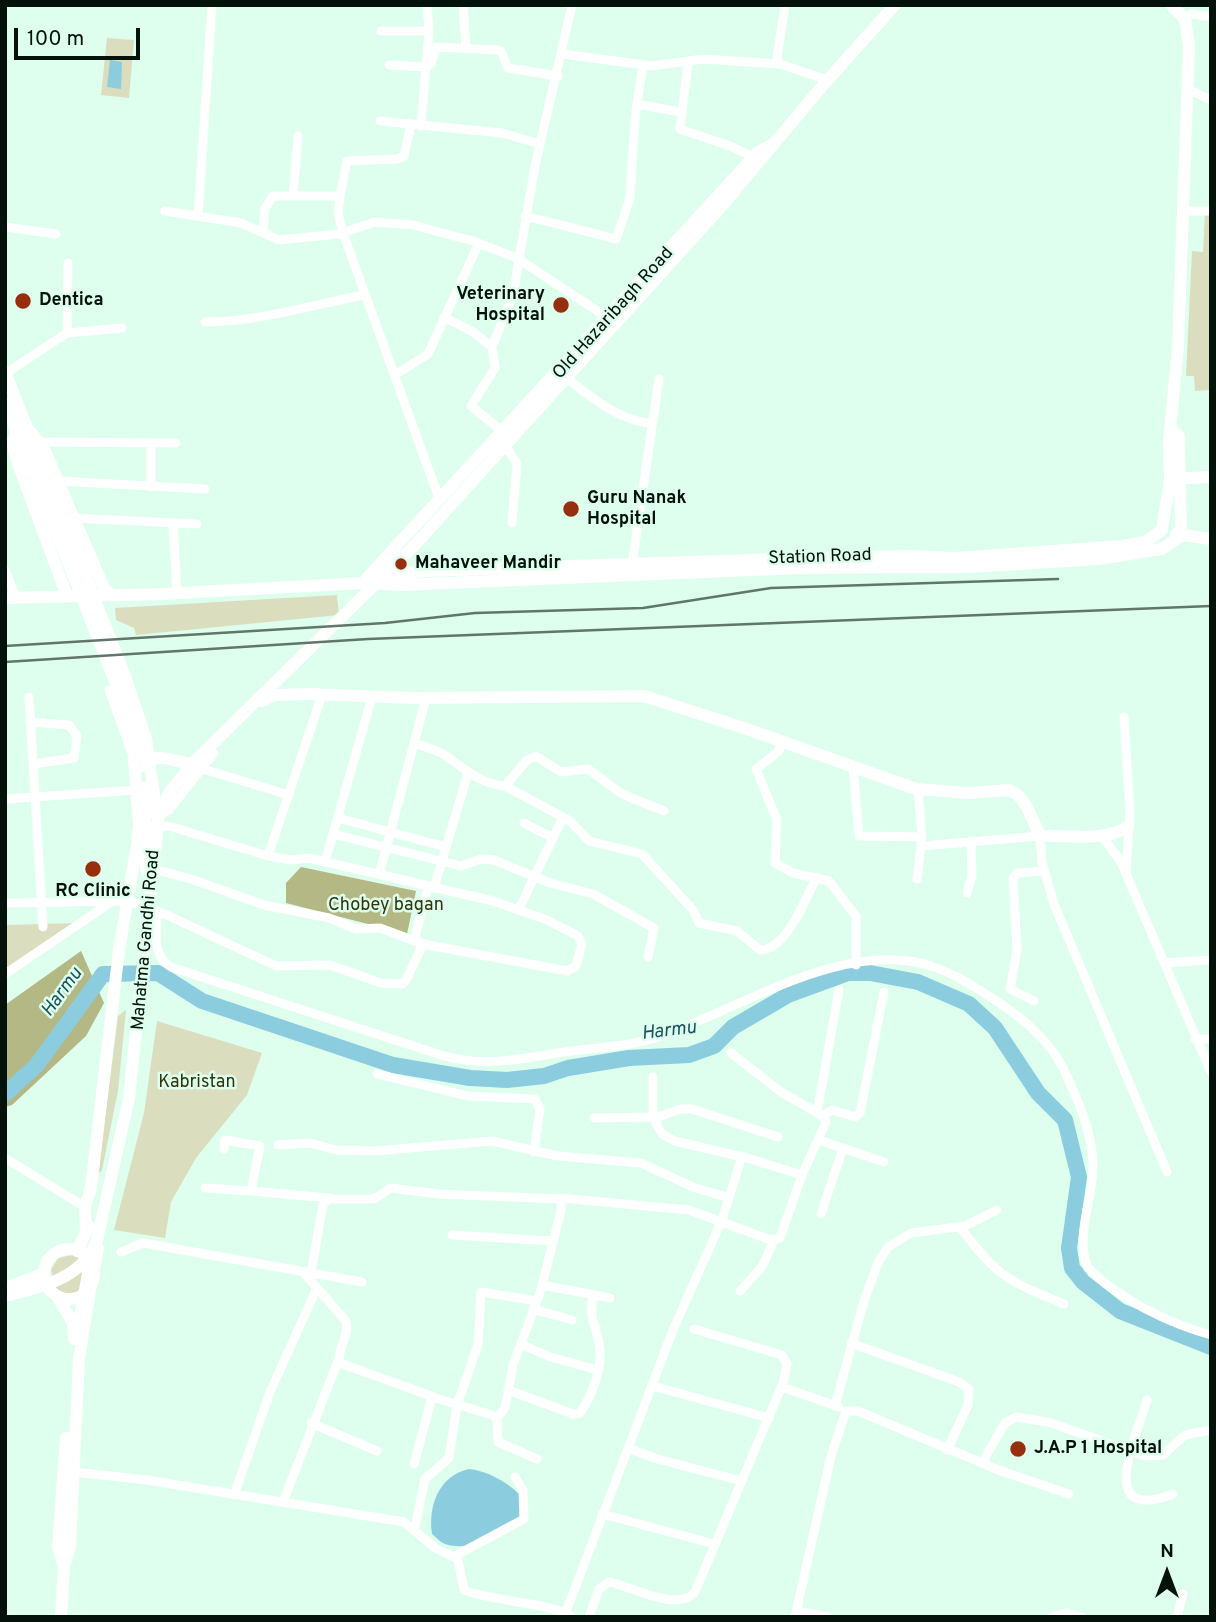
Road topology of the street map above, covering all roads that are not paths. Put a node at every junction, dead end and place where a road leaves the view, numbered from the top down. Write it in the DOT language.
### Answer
graph roads {
  1 [pos="212,5"];
  2 [pos="427,5"];
  3 [pos="463,5"];
  4 [pos="572,5"];
  5 [pos="785,5"];
  6 [pos="895,5"];
  7 [pos="1171,5"];
  8 [pos="1211,17"];
  9 [pos="1185,19"];
  10 [pos="381,31"];
  11 [pos="429,31"];
  12 [pos="466,49"];
  13 [pos="563,54"];
  14 [pos="688,63"];
  15 [pos="780,64"];
  16 [pos="389,65"];
  17 [pos="643,65"];
  18 [pos="426,67"];
  19 [pos="558,75"];
  20 [pos="827,80"];
  21 [pos="1188,89"];
  22 [pos="1211,100"];
  23 [pos="637,104"];
  24 [pos="680,112"];
  25 [pos="380,121"];
  26 [pos="416,125"];
  27 [pos="298,136"];
  28 [pos="540,144"];
  29 [pos="773,144"];
  30 [pos="753,157"];
  31 [pos="293,196"];
  32 [pos="340,196"];
  33 [pos="164,211"];
  34 [pos="1183,211"];
  35 [pos="1211,211"];
  36 [pos="198,216"];
  37 [pos="525,216"];
  38 [pos="5,227"];
  39 [pos="263,232"];
  40 [pos="343,233"];
  41 [pos="56,234"];
  42 [pos="479,243"];
  43 [pos="517,258"];
  44 [pos="68,263"];
  45 [pos="364,295"];
  46 [pos="605,316"];
  47 [pos="444,317"];
  48 [pos="205,322"];
  49 [pos="122,328"];
  50 [pos="67,333"];
  51 [pos="492,347"];
  52 [pos="6,372"];
  53 [pos="395,375"];
  54 [pos="568,379"];
  55 [pos="659,379"];
  56 [pos="5,402"];
  57 [pos="653,423"];
  58 [pos="23,431"];
  59 [pos="503,432"];
  60 [pos="40,442"];
  61 [pos="176,443"];
  62 [pos="151,444"];
  63 [pos="507,448"];
  64 [pos="1211,477"];
  65 [pos="1175,479"];
  66 [pos="47,480"];
  67 [pos="151,487"];
  68 [pos="205,489"];
  69 [pos="440,501"];
  70 [pos="73,518"];
  71 [pos="173,523"];
  72 [pos="512,523"];
  73 [pos="197,524"];
  74 [pos="1162,530"];
  75 [pos="1181,536"];
  76 [pos="1211,539"];
  77 [pos="632,565"];
  78 [pos="5,570"];
  79 [pos="384,576"];
  80 [pos="361,591"];
  81 [pos="109,593"];
  82 [pos="177,593"];
  83 [pos="67,596"];
  84 [pos="11,598"];
  85 [pos="109,690"];
  86 [pos="322,695"];
  87 [pos="29,697"];
  88 [pos="372,697"];
  89 [pos="426,698"];
  90 [pos="1124,718"];
  91 [pos="30,722"];
  92 [pos="781,741"];
  93 [pos="414,743"];
  94 [pos="214,753"];
  95 [pos="134,759"];
  96 [pos="33,764"];
  97 [pos="194,764"];
  98 [pos="853,767"];
  99 [pos="468,773"];
  100 [pos="505,786"];
  101 [pos="918,789"];
  102 [pos="137,790"];
  103 [pos="289,795"];
  104 [pos="35,797"];
  105 [pos="5,799"];
  106 [pos="664,811"];
  107 [pos="563,817"];
  108 [pos="338,818"];
  109 [pos="524,823"];
  110 [pos="139,824"];
  111 [pos="1128,827"];
  112 [pos="391,831"];
  113 [pos="333,834"];
  114 [pos="1040,836"];
  115 [pos="1102,836"];
  116 [pos="553,838"];
  117 [pos="922,841"];
  118 [pos="971,841"];
  119 [pos="387,847"];
  120 [pos="446,847"];
  121 [pos="268,856"];
  122 [pos="326,862"];
  123 [pos="442,862"];
  124 [pos="134,865"];
  125 [pos="1044,871"];
  126 [pos="1126,874"];
  127 [pos="379,876"];
  128 [pos="536,877"];
  129 [pos="817,877"];
  130 [pos="917,879"];
  131 [pos="431,888"];
  132 [pos="967,893"];
  133 [pos="113,901"];
  134 [pos="129,901"];
  135 [pos="42,902"];
  136 [pos="5,903"];
  137 [pos="519,909"];
  138 [pos="157,911"];
  139 [pos="43,926"];
  140 [pos="419,942"];
  141 [pos="648,957"];
  142 [pos="1211,960"];
  143 [pos="1164,962"];
  144 [pos="856,965"];
  145 [pos="5,974"];
  146 [pos="839,990"];
  147 [pos="884,992"];
  148 [pos="1034,1001"];
  149 [pos="137,1006"];
  150 [pos="1195,1039"];
  151 [pos="1211,1039"];
  152 [pos="731,1053"];
  153 [pos="1211,1072"];
  154 [pos="377,1074"];
  155 [pos="653,1077"];
  156 [pos="820,1115"];
  157 [pos="654,1117"];
  158 [pos="594,1118"];
  159 [pos="778,1137"];
  160 [pos="819,1140"];
  161 [pos="278,1145"];
  162 [pos="843,1148"];
  163 [pos="224,1149"];
  164 [pos="534,1152"];
  165 [pos="743,1156"];
  166 [pos="5,1158"];
  167 [pos="884,1162"];
  168 [pos="1167,1172"];
  169 [pos="802,1175"];
  170 [pos="205,1188"];
  171 [pos="251,1191"];
  172 [pos="330,1198"];
  173 [pos="560,1198"];
  174 [pos="729,1198"];
  175 [pos="85,1207"];
  176 [pos="997,1210"];
  177 [pos="821,1214"];
  178 [pos="722,1220"];
  179 [pos="960,1227"];
  180 [pos="86,1233"];
  181 [pos="453,1236"];
  182 [pos="774,1240"];
  183 [pos="552,1241"];
  184 [pos="77,1251"];
  185 [pos="93,1252"];
  186 [pos="121,1252"];
  187 [pos="44,1273"];
  188 [pos="307,1273"];
  189 [pos="362,1282"];
  190 [pos="92,1284"];
  191 [pos="542,1284"];
  192 [pos="317,1288"];
  193 [pos="740,1291"];
  194 [pos="5,1292"];
  195 [pos="55,1294"];
  196 [pos="593,1296"];
  197 [pos="610,1298"];
  198 [pos="5,1302"];
  199 [pos="1064,1304"];
  200 [pos="535,1305"];
  201 [pos="572,1320"];
  202 [pos="694,1329"];
  203 [pos="1211,1335"];
  204 [pos="851,1343"];
  205 [pos="521,1344"];
  206 [pos="338,1361"];
  207 [pos="598,1370"];
  208 [pos="653,1386"];
  209 [pos="782,1387"];
  210 [pos="508,1390"];
  211 [pos="432,1397"];
  212 [pos="1147,1400"];
  213 [pos="457,1405"];
  214 [pos="835,1406"];
  215 [pos="848,1410"];
  216 [pos="497,1418"];
  217 [pos="769,1418"];
  218 [pos="311,1423"];
  219 [pos="1211,1430"];
  220 [pos="628,1448"];
  221 [pos="947,1450"];
  222 [pos="377,1451"];
  223 [pos="1128,1451"];
  224 [pos="537,1459"];
  225 [pos="414,1464"];
  226 [pos="982,1464"];
  227 [pos="73,1472"];
  228 [pos="515,1477"];
  229 [pos="742,1481"];
  230 [pos="1069,1494"];
  231 [pos="1173,1494"];
  232 [pos="234,1495"];
  233 [pos="283,1502"];
  234 [pos="603,1514"];
  235 [pos="415,1528"];
  236 [pos="714,1544"];
  237 [pos="455,1556"];
  238 [pos="64,1566"];
  239 [pos="1183,1594"];
  240 [pos="569,1614"];
  241 [pos="796,1614"];
  242 [pos="61,1617"];
  243 [pos="589,1617"];
  244 [pos="828,1617"];
  245 [pos="1052,1617"];
  246 [pos="1082,1617"];
  247 [pos="1177,1617"];
  1 -- 36 [label="street"];
  2 -- 11 [label="street"];
  3 -- 12 [label="street"];
  4 -- 13 [label="street"];
  5 -- 15 [label="street"];
  6 -- 20 [label="main road"];
  7 -- 9 [label="main road"];
  8 -- 9 [label="street"];
  9 -- 21 [label="main road"];
  10 -- 11 [label="street"];
  11 -- 18 [label="street"];
  12 -- 18 [label="street"];
  12 -- 19 [label="street"];
  13 -- 17 [label="street"];
  13 -- 19 [label="street"];
  14 -- 15 [label="street"];
  14 -- 17 [label="street"];
  14 -- 24 [label="street"];
  15 -- 20 [label="street"];
  16 -- 18 [label="street"];
  17 -- 23 [label="street"];
  18 -- 26 [label="street"];
  19 -- 28 [label="street"];
  20 -- 29 [label="main road"];
  21 -- 22 [label="street"];
  21 -- 34 [label="main road"];
  23 -- 24 [label="street"];
  23 -- 37 [label="street"];
  24 -- 30 [label="street"];
  25 -- 26 [label="street"];
  26 -- 28 [label="street"];
  26 -- 32 [label="street"];
  27 -- 31 [label="street"];
  28 -- 37 [label="street"];
  29 -- 30 [label="main road"];
  29 -- 54 [label="main road"];
  29 -- 79 [label="main road"];
  29 -- 79 [label="main road, Old Hazaribagh Road"];
  30 -- 46 [label="main road"];
  31 -- 32 [label="street"];
  31 -- 39 [label="street"];
  32 -- 40 [label="street"];
  33 -- 36 [label="street"];
  34 -- 35 [label="street"];
  34 -- 65 [label="main road"];
  36 -- 39 [label="street"];
  37 -- 43 [label="street"];
  38 -- 41 [label="street"];
  39 -- 40 [label="street"];
  40 -- 42 [label="street"];
  40 -- 45 [label="street"];
  42 -- 43 [label="street"];
  42 -- 47 [label="street"];
  43 -- 46 [label="street"];
  43 -- 51 [label="street"];
  44 -- 50 [label="street"];
  45 -- 48 [label="street"];
  45 -- 53 [label="street"];
  46 -- 59 [label="main road"];
  47 -- 51 [label="street"];
  47 -- 53 [label="street"];
  49 -- 50 [label="street"];
  50 -- 52 [label="street"];
  51 -- 59 [label="street"];
  52 -- 58 [label="main road, Mahatma Gandhi Road"];
  53 -- 69 [label="street"];
  54 -- 57 [label="street"];
  54 -- 63 [label="main road"];
  55 -- 57 [label="street"];
  56 -- 58 [label="main road, Mahatma Gandhi Road"];
  57 -- 77 [label="street"];
  58 -- 60 [label="main road"];
  58 -- 66 [label="main road, Mahatma Gandhi Road"];
  58 -- 83 [label="main road"];
  59 -- 69 [label="main road"];
  60 -- 62 [label="street"];
  60 -- 66 [label="main road"];
  61 -- 62 [label="street"];
  62 -- 67 [label="street"];
  63 -- 72 [label="street"];
  63 -- 79 [label="main road"];
  64 -- 65 [label="main road"];
  65 -- 74 [label="main road"];
  65 -- 75 [label="main road"];
  66 -- 67 [label="street"];
  66 -- 70 [label="main road"];
  66 -- 149 [label="main road, Mahatma Gandhi Road"];
  67 -- 68 [label="street"];
  69 -- 80 [label="main road"];
  70 -- 71 [label="street"];
  70 -- 81 [label="main road"];
  71 -- 73 [label="street"];
  71 -- 82 [label="street"];
  74 -- 75 [label="main road"];
  74 -- 77 [label="main road, Station Road"];
  75 -- 76 [label="main road"];
  75 -- 79 [label="main road"];
  77 -- 79 [label="main road, Station Road"];
  78 -- 84 [label="street"];
  79 -- 80 [label="main road"];
  80 -- 82 [label="main road"];
  80 -- 97 [label="main road"];
  81 -- 82 [label="main road"];
  81 -- 83 [label="main road"];
  83 -- 84 [label="main road"];
  85 -- 95 [label="street"];
  86 -- 88 [label="main road"];
  86 -- 94 [label="main road"];
  86 -- 103 [label="street"];
  87 -- 91 [label="street"];
  88 -- 89 [label="main road"];
  88 -- 108 [label="street"];
  89 -- 92 [label="main road"];
  89 -- 93 [label="street"];
  90 -- 111 [label="street"];
  91 -- 96 [label="street"];
  91 -- 96 [label="street"];
  92 -- 98 [label="main road"];
  92 -- 129 [label="street"];
  93 -- 99 [label="street"];
  93 -- 112 [label="street"];
  94 -- 95 [label="main road"];
  94 -- 97 [label="street"];
  95 -- 102 [label="main road"];
  96 -- 104 [label="street"];
  97 -- 103 [label="street"];
  97 -- 110 [label="street"];
  97 -- 185 [label="main road"];
  97 -- 194 [label="main road"];
  98 -- 101 [label="main road"];
  98 -- 117 [label="street"];
  99 -- 100 [label="street"];
  99 -- 120 [label="street"];
  100 -- 106 [label="street"];
  100 -- 107 [label="street"];
  101 -- 114 [label="main road"];
  101 -- 117 [label="street"];
  102 -- 104 [label="street"];
  102 -- 110 [label="main road"];
  103 -- 121 [label="street"];
  104 -- 105 [label="street"];
  104 -- 135 [label="street"];
  107 -- 116 [label="street"];
  107 -- 129 [label="street"];
  108 -- 112 [label="street"];
  108 -- 113 [label="street"];
  109 -- 116 [label="street"];
  110 -- 121 [label="street"];
  110 -- 124 [label="main road"];
  111 -- 115 [label="main road"];
  111 -- 126 [label="street"];
  112 -- 119 [label="street"];
  112 -- 120 [label="street"];
  113 -- 119 [label="street"];
  113 -- 122 [label="street"];
  114 -- 115 [label="main road"];
  114 -- 118 [label="street"];
  114 -- 125 [label="street"];
  115 -- 126 [label="street"];
  116 -- 128 [label="street"];
  117 -- 118 [label="street"];
  117 -- 130 [label="street"];
  118 -- 132 [label="street"];
  119 -- 123 [label="street"];
  119 -- 127 [label="street"];
  120 -- 123 [label="street"];
  121 -- 122 [label="street"];
  122 -- 127 [label="street"];
  123 -- 128 [label="street"];
  123 -- 131 [label="street"];
  124 -- 134 [label="main road"];
  124 -- 140 [label="street"];
  125 -- 148 [label="street"];
  125 -- 168 [label="street"];
  126 -- 143 [label="street"];
  127 -- 131 [label="street"];
  128 -- 137 [label="street"];
  128 -- 141 [label="street"];
  129 -- 144 [label="street"];
  131 -- 137 [label="street"];
  131 -- 140 [label="street"];
  133 -- 134 [label="street"];
  133 -- 135 [label="street"];
  133 -- 145 [label="street"];
  134 -- 138 [label="street"];
  134 -- 175 [label="main road"];
  135 -- 136 [label="street"];
  135 -- 139 [label="street"];
  137 -- 140 [label="street"];
  138 -- 140 [label="street"];
  138 -- 144 [label="street"];
  142 -- 143 [label="street"];
  143 -- 150 [label="street"];
  144 -- 203 [label="street"];
  146 -- 156 [label="street"];
  147 -- 156 [label="street"];
  149 -- 180 [label="main road, Mahatma Gandhi Road"];
  149 -- 190 [label="main road, Mahatma Gandhi Road"];
  150 -- 151 [label="street"];
  150 -- 153 [label="street"];
  152 -- 156 [label="street"];
  154 -- 164 [label="street"];
  155 -- 157 [label="street"];
  156 -- 160 [label="street"];
  157 -- 158 [label="street"];
  157 -- 159 [label="street"];
  157 -- 165 [label="street"];
  160 -- 162 [label="street"];
  160 -- 169 [label="street"];
  161 -- 164 [label="street"];
  162 -- 167 [label="street"];
  162 -- 177 [label="street"];
  163 -- 171 [label="street"];
  164 -- 174 [label="street"];
  165 -- 169 [label="street"];
  165 -- 174 [label="street"];
  166 -- 175 [label="street"];
  169 -- 182 [label="street"];
  170 -- 171 [label="street"];
  171 -- 172 [label="street"];
  172 -- 173 [label="street"];
  172 -- 188 [label="street"];
  173 -- 178 [label="street"];
  173 -- 183 [label="street"];
  174 -- 178 [label="street"];
  175 -- 180 [label="main road"];
  176 -- 179 [label="street"];
  178 -- 182 [label="street"];
  178 -- 208 [label="street"];
  179 -- 199 [label="street"];
  179 -- 204 [label="street"];
  180 -- 184 [label="main road, Mahatma Gandhi Road"];
  181 -- 183 [label="street"];
  182 -- 193 [label="street"];
  183 -- 191 [label="street"];
  184 -- 187 [label="main road"];
  184 -- 190 [label="main road"];
  185 -- 194 [label="main road"];
  185 -- 238 [label="main road"];
  186 -- 188 [label="street"];
  187 -- 194 [label="main road"];
  187 -- 195 [label="main road"];
  188 -- 189 [label="street"];
  188 -- 192 [label="street"];
  190 -- 195 [label="main road"];
  190 -- 227 [label="main road, Mahatma Gandhi Road"];
  191 -- 196 [label="street"];
  191 -- 200 [label="street"];
  192 -- 206 [label="street"];
  192 -- 232 [label="street"];
  195 -- 198 [label="main road"];
  195 -- 238 [label="main road"];
  196 -- 197 [label="street"];
  196 -- 207 [label="street"];
  200 -- 201 [label="street"];
  200 -- 205 [label="street"];
  200 -- 213 [label="street"];
  202 -- 209 [label="street"];
  204 -- 214 [label="street"];
  204 -- 221 [label="street"];
  205 -- 207 [label="street"];
  205 -- 210 [label="street"];
  206 -- 211 [label="street"];
  206 -- 218 [label="street"];
  207 -- 210 [label="street"];
  208 -- 217 [label="street"];
  208 -- 220 [label="street"];
  209 -- 214 [label="street"];
  209 -- 217 [label="street"];
  210 -- 216 [label="street"];
  211 -- 213 [label="street"];
  211 -- 225 [label="street"];
  212 -- 223 [label="street"];
  213 -- 216 [label="street"];
  213 -- 235 [label="street"];
  214 -- 215 [label="street"];
  215 -- 221 [label="street"];
  215 -- 241 [label="street"];
  216 -- 224 [label="street"];
  217 -- 229 [label="street"];
  218 -- 222 [label="street"];
  218 -- 233 [label="street"];
  219 -- 223 [label="street"];
  220 -- 229 [label="street"];
  220 -- 234 [label="street"];
  221 -- 226 [label="street"];
  223 -- 226 [label="street"];
  223 -- 231 [label="street"];
  226 -- 230 [label="street"];
  227 -- 232 [label="street"];
  227 -- 238 [label="main road, Mahatma Gandhi Road"];
  228 -- 237 [label="street"];
  229 -- 236 [label="street"];
  232 -- 233 [label="street"];
  233 -- 235 [label="street"];
  234 -- 236 [label="street"];
  234 -- 240 [label="street"];
  235 -- 237 [label="street"];
  236 -- 243 [label="street"];
  237 -- 240 [label="street"];
  238 -- 242 [label="main road"];
  239 -- 247 [label="street"];
  241 -- 244 [label="street"];
  245 -- 246 [label="street"];
}
